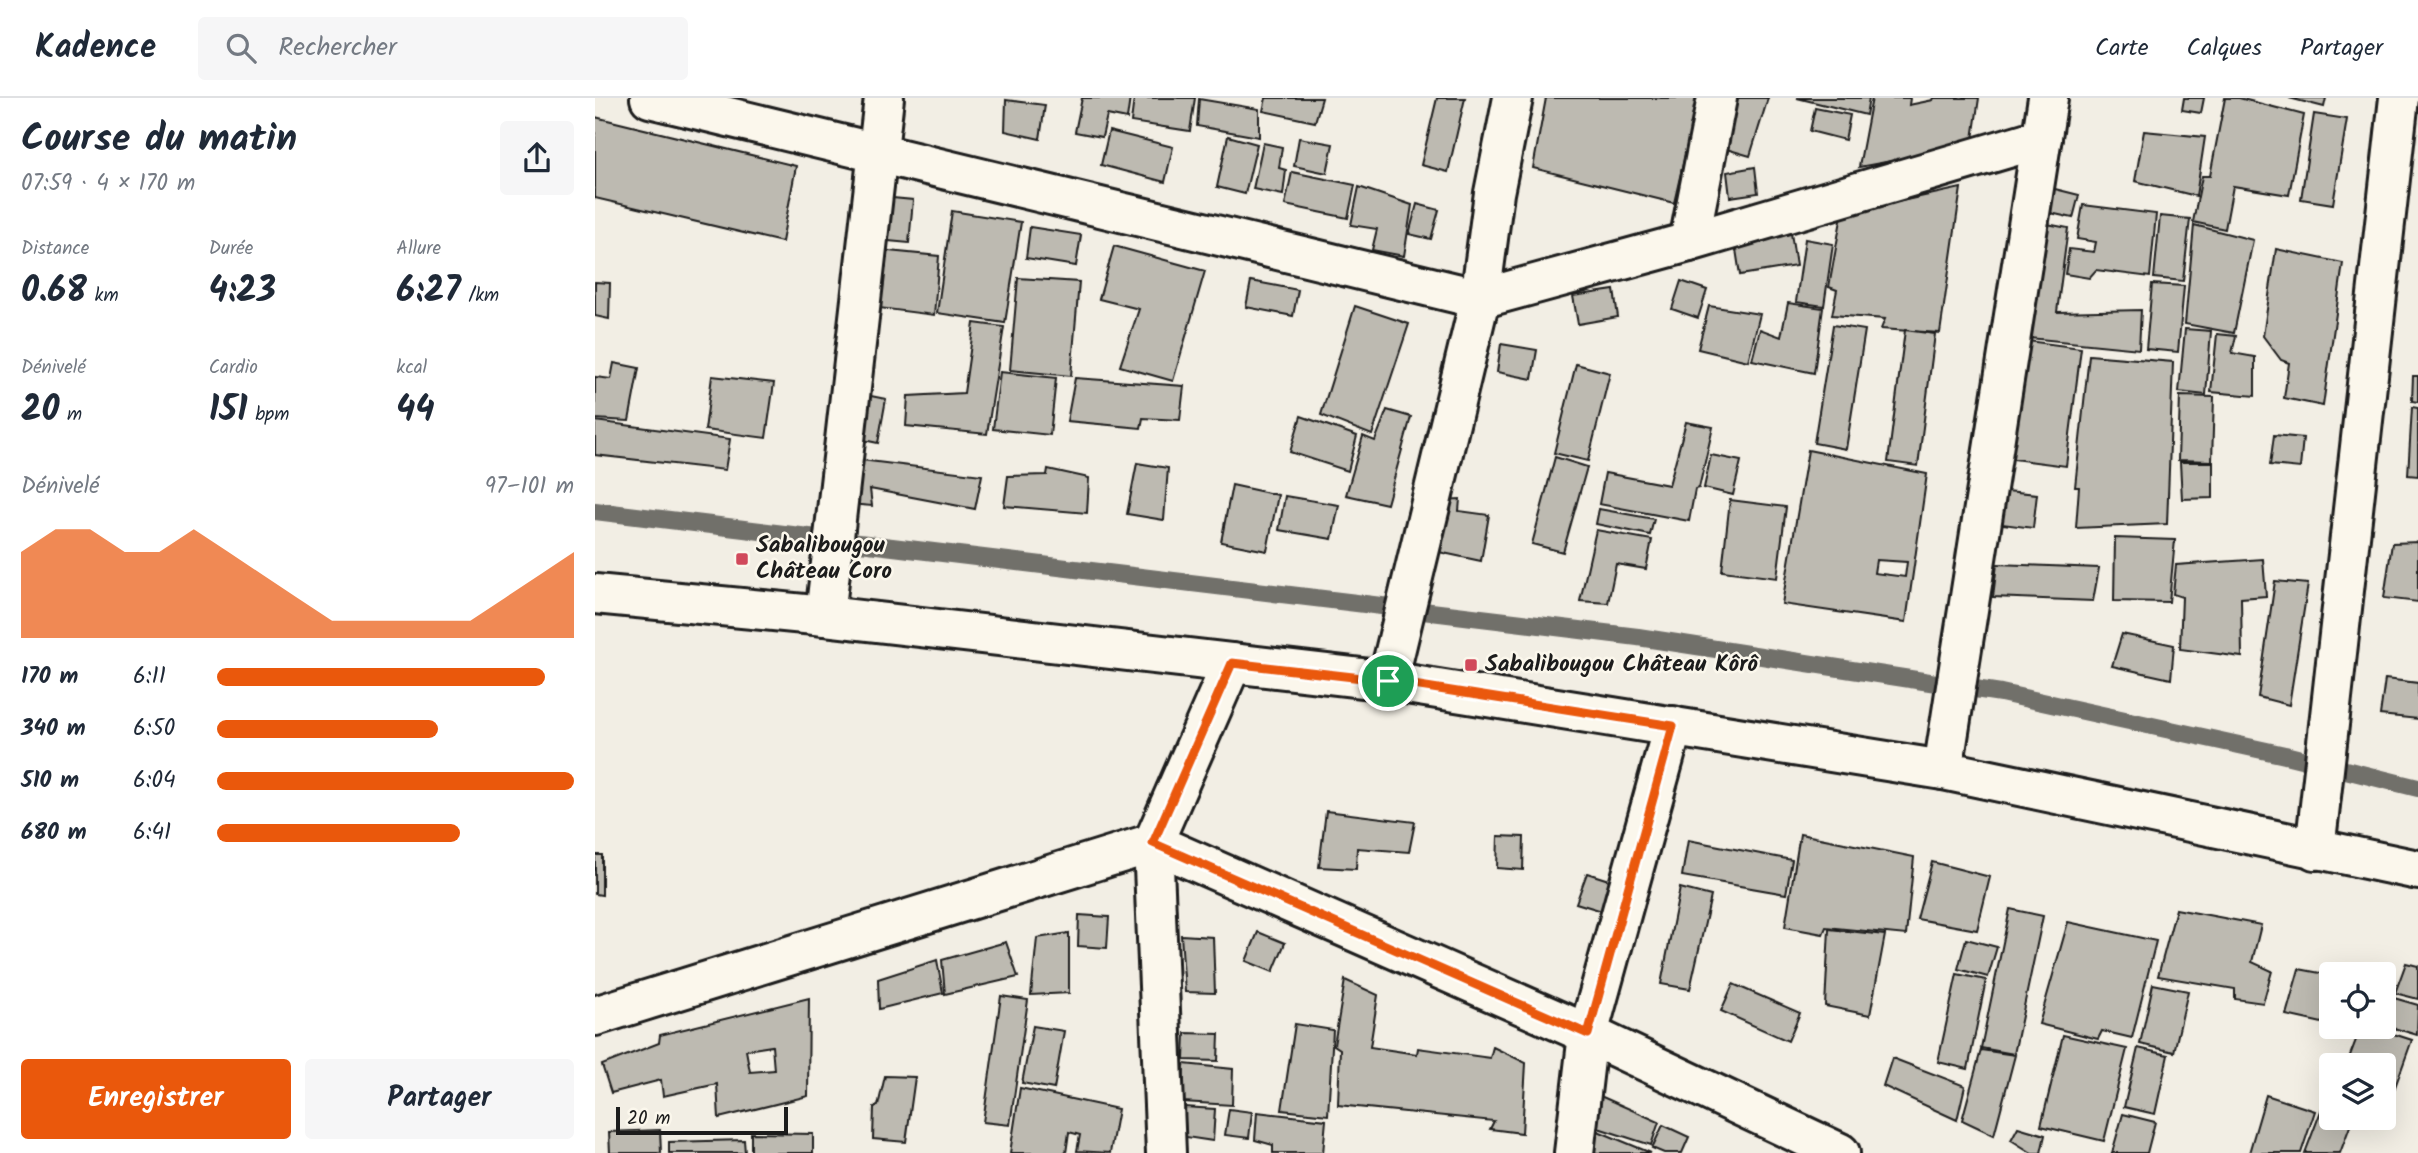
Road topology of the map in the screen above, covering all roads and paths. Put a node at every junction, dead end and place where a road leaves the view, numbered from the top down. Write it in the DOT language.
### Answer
graph roads {
  1 [pos="650,98"];
  2 [pos="884,98"];
  3 [pos="1513,98"];
  4 [pos="1717,98"];
  5 [pos="2048,98"];
  6 [pos="2399,98"];
  7 [pos="2042,138"];
  8 [pos="878,152"];
  9 [pos="1689,242"];
  10 [pos="1480,299"];
  11 [pos="595,594"];
  12 [pos="825,616"];
  13 [pos="1232,663"];
  14 [pos="1388,681"];
  15 [pos="1673,726"];
  16 [pos="1943,770"];
  17 [pos="1153,843"];
  18 [pos="2315,850"];
  19 [pos="2418,870"];
  20 [pos="595,1016"];
  21 [pos="1588,1034"];
  22 [pos="1166,1153"];
  23 [pos="1574,1153"];
  24 [pos="1840,1153"];
  1 -- 8 [label="street"];
  2 -- 8 [label="street"];
  3 -- 10 [label="street"];
  4 -- 9 [label="street"];
  5 -- 7 [label="street"];
  6 -- 18 [label="street"];
  7 -- 9 [label="street"];
  7 -- 16 [label="street"];
  8 -- 10 [label="street"];
  8 -- 12 [label="street"];
  9 -- 10 [label="street"];
  10 -- 14 [label="street"];
  11 -- 12 [label="street"];
  12 -- 13 [label="street"];
  13 -- 14 [label="street"];
  13 -- 17 [label="street"];
  14 -- 15 [label="street"];
  15 -- 16 [label="street"];
  15 -- 21 [label="street"];
  16 -- 18 [label="street"];
  17 -- 20 [label="street"];
  17 -- 21 [label="street"];
  17 -- 22 [label="street"];
  18 -- 19 [label="street"];
  21 -- 23 [label="street"];
  21 -- 24 [label="street"];
}
